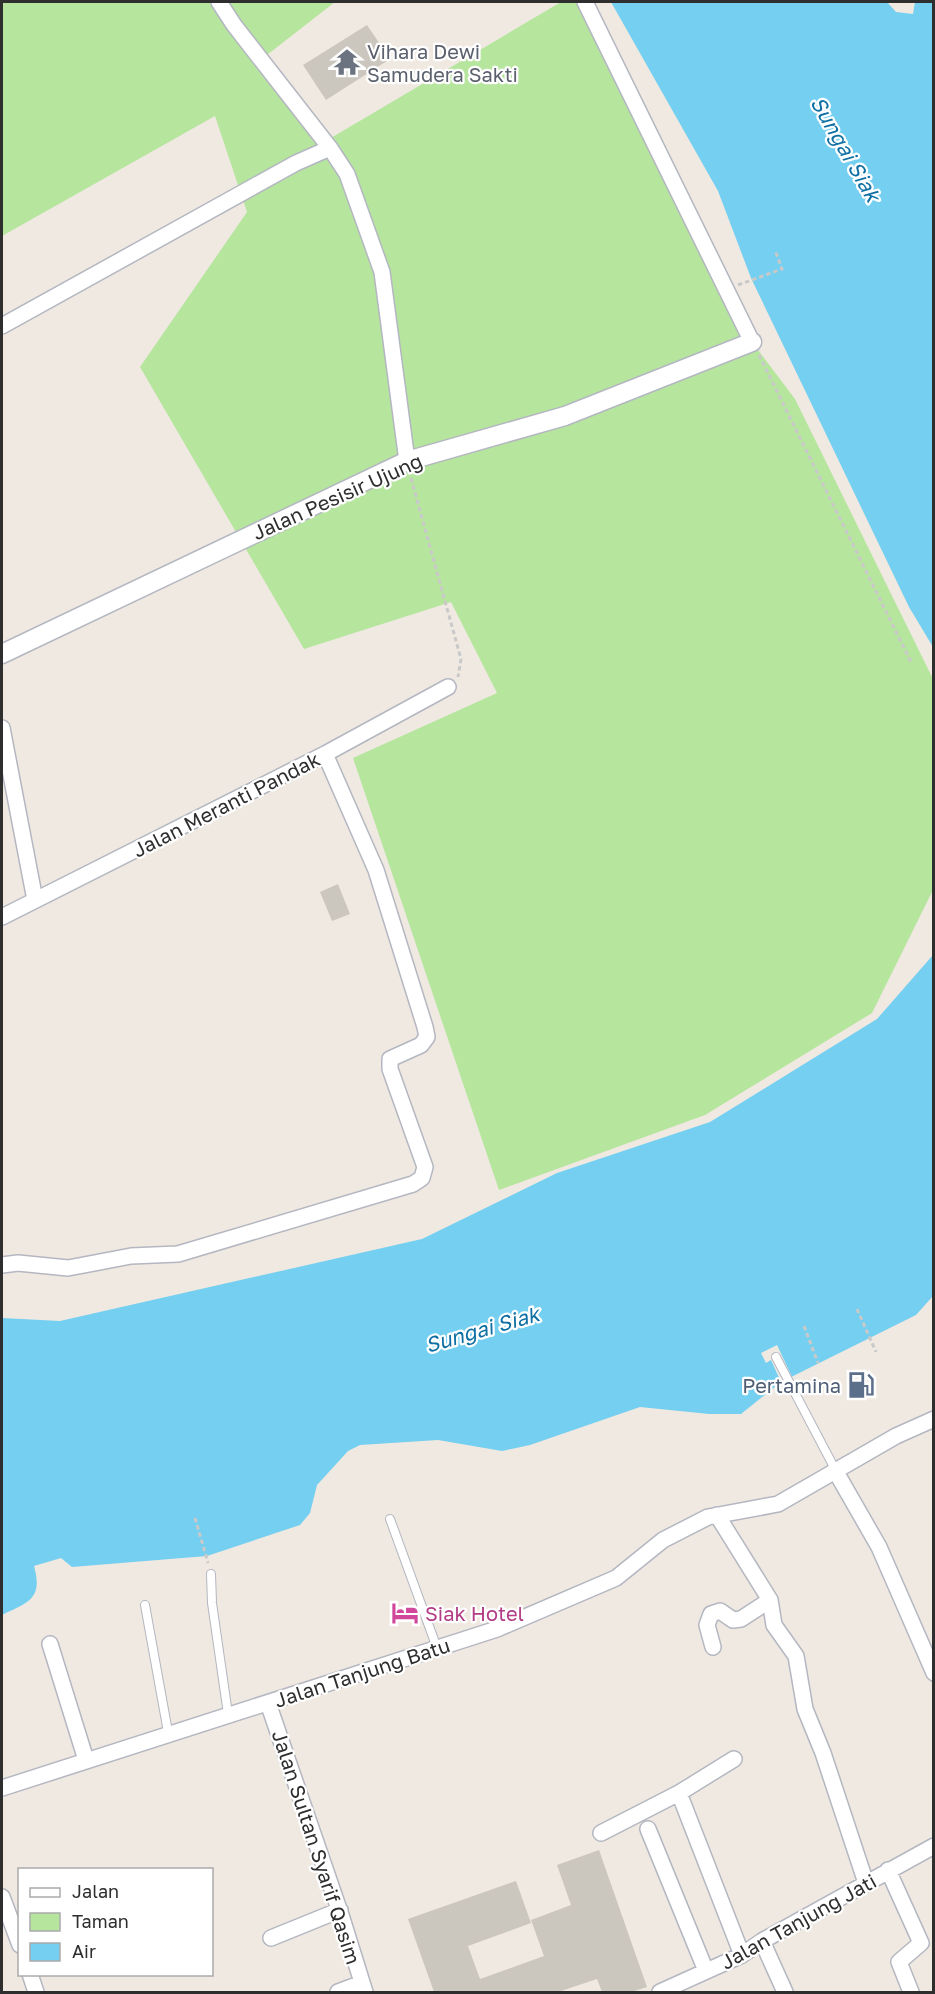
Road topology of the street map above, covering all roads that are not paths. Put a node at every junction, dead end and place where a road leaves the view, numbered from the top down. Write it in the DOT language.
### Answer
graph roads {
  1 [pos="219,2"];
  2 [pos="585,2"];
  3 [pos="330,148"];
  4 [pos="2,326"];
  5 [pos="752,342"];
  6 [pos="407,461"];
  7 [pos="2,654"];
  8 [pos="448,687"];
  9 [pos="2,728"];
  10 [pos="325,754"];
  11 [pos="35,900"];
  12 [pos="2,917"];
  13 [pos="2,1265"];
  14 [pos="776,1357"];
  15 [pos="933,1419"];
  16 [pos="836,1472"];
  17 [pos="717,1515"];
  18 [pos="390,1519"];
  19 [pos="211,1574"];
  20 [pos="770,1600"];
  21 [pos="145,1605"];
  22 [pos="50,1644"];
  23 [pos="712,1647"];
  24 [pos="437,1648"];
  25 [pos="933,1673"];
  26 [pos="268,1703"];
  27 [pos="228,1714"];
  28 [pos="168,1732"];
  29 [pos="734,1759"];
  30 [pos="86,1760"];
  31 [pos="2,1788"];
  32 [pos="679,1793"];
  33 [pos="648,1829"];
  34 [pos="601,1833"];
  35 [pos="933,1849"];
  36 [pos="888,1870"];
  37 [pos="866,1883"];
  38 [pos="2,1897"];
  39 [pos="340,1910"];
  40 [pos="271,1938"];
  41 [pos="18,1940"];
  42 [pos="762,1941"];
  43 [pos="742,1954"];
  44 [pos="706,1971"];
  45 [pos="31,1976"];
  46 [pos="363,1988"];
  47 [pos="666,1991"];
  48 [pos="36,1992"];
  49 [pos="338,1992"];
  50 [pos="785,1992"];
  51 [pos="911,1992"];
  1 -- 3 [label="street"];
  2 -- 5 [label="street"];
  3 -- 4 [label="street"];
  3 -- 6 [label="street"];
  5 -- 6 [label="street, Jalan Pesisir Ujung"];
  6 -- 7 [label="street, Jalan Pesisir Ujung"];
  8 -- 10 [label="street, Jalan Meranti Pandak"];
  9 -- 11 [label="street"];
  10 -- 11 [label="street, Jalan Meranti Pandak"];
  10 -- 13 [label="street"];
  11 -- 12 [label="street, Jalan Meranti Pandak"];
  14 -- 16 [label="lane"];
  15 -- 16 [label="street, Jalan Tanjung Batu"];
  16 -- 17 [label="street, Jalan Tanjung Batu"];
  16 -- 25 [label="street"];
  17 -- 20 [label="street"];
  17 -- 24 [label="street, Jalan Tanjung Batu"];
  18 -- 24 [label="lane"];
  19 -- 27 [label="lane"];
  20 -- 23 [label="street"];
  20 -- 37 [label="street"];
  21 -- 28 [label="lane"];
  22 -- 30 [label="street"];
  24 -- 26 [label="street, Jalan Tanjung Batu"];
  26 -- 27 [label="street, Jalan Tanjung Batu"];
  26 -- 39 [label="street, Jalan Sultan Syarif Qasim"];
  27 -- 28 [label="street, Jalan Tanjung Batu"];
  28 -- 30 [label="street, Jalan Tanjung Batu"];
  29 -- 32 [label="street"];
  30 -- 31 [label="street, Jalan Tanjung Batu"];
  32 -- 34 [label="street"];
  32 -- 43 [label="street"];
  33 -- 44 [label="street"];
  35 -- 36 [label="street, Jalan Tanjung Jati"];
  36 -- 37 [label="street, Jalan Tanjung Jati"];
  36 -- 51 [label="street"];
  37 -- 42 [label="street, Jalan Tanjung Jati"];
  38 -- 41 [label="street"];
  39 -- 40 [label="street"];
  39 -- 46 [label="street, Jalan Sultan Syarif Qasim"];
  42 -- 43 [label="street, Jalan Tanjung Jati"];
  42 -- 50 [label="street"];
  43 -- 44 [label="street, Jalan Tanjung Jati"];
  44 -- 47 [label="street, Jalan Tanjung Jati"];
  45 -- 48 [label="street"];
  46 -- 49 [label="street"];
}
